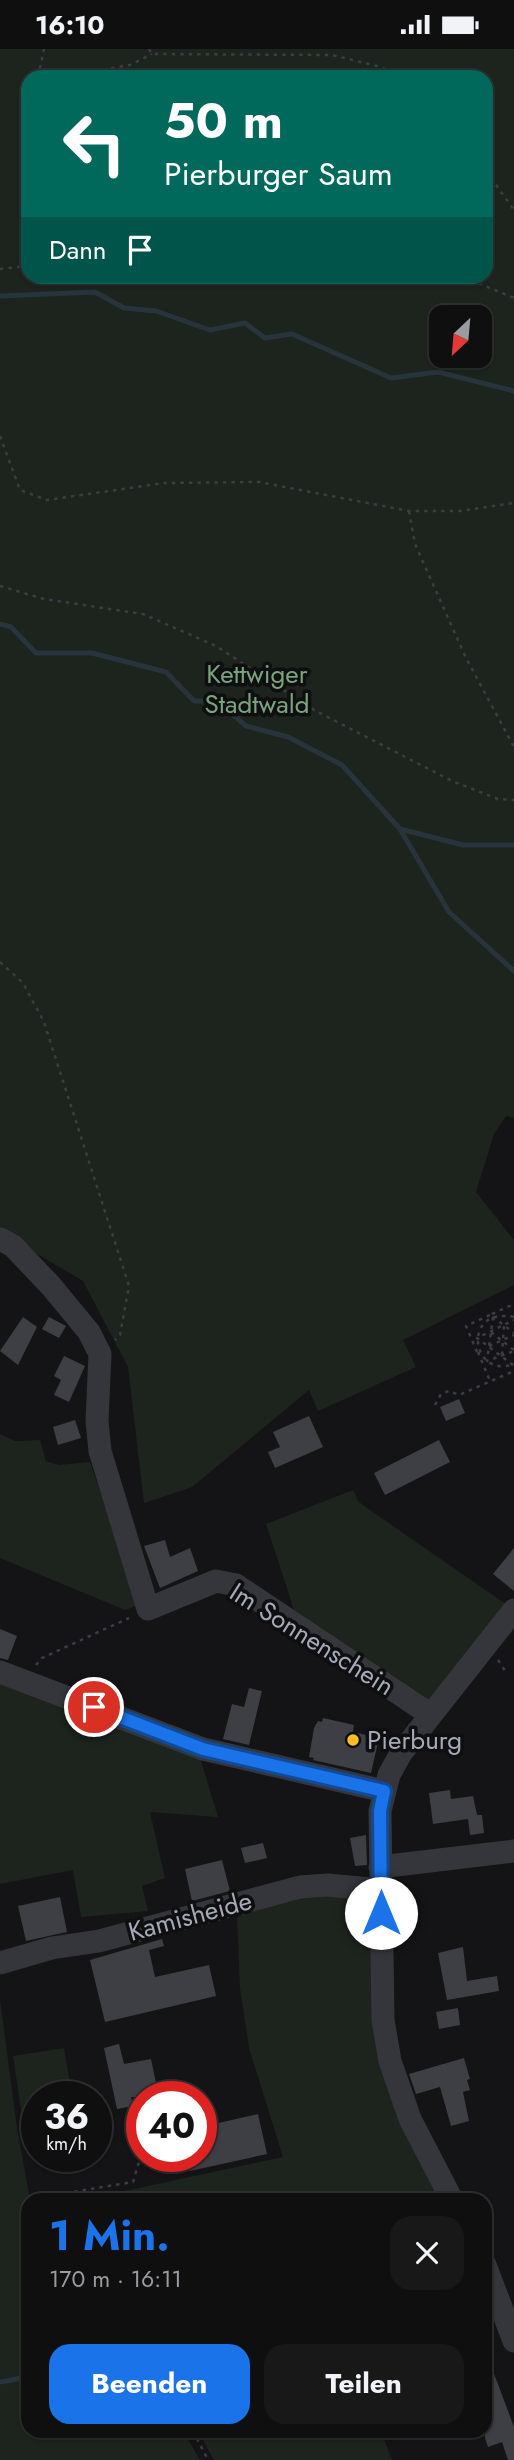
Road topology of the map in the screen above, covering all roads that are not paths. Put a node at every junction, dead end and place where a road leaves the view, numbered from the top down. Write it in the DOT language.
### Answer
graph roads {
  1 [pos="0,1239"];
  2 [pos="514,1610"];
  3 [pos="0,1672"];
  4 [pos="430,1715"];
  5 [pos="384,1791"];
  6 [pos="514,1851"];
  7 [pos="381,1878"];
  8 [pos="0,1963"];
  9 [pos="448,2193"];
  10 [pos="492,2283"];
  11 [pos="514,2341"];
  1 -- 4 [label="street, Im Sonnenschein"];
  2 -- 4 [label="street"];
  3 -- 5 [label="street"];
  4 -- 5 [label="street"];
  5 -- 7 [label="street"];
  6 -- 7 [label="street, Kamisheide"];
  7 -- 8 [label="street, Kamisheide"];
  7 -- 9 [label="street"];
  10 -- 11 [label="street"];
}
